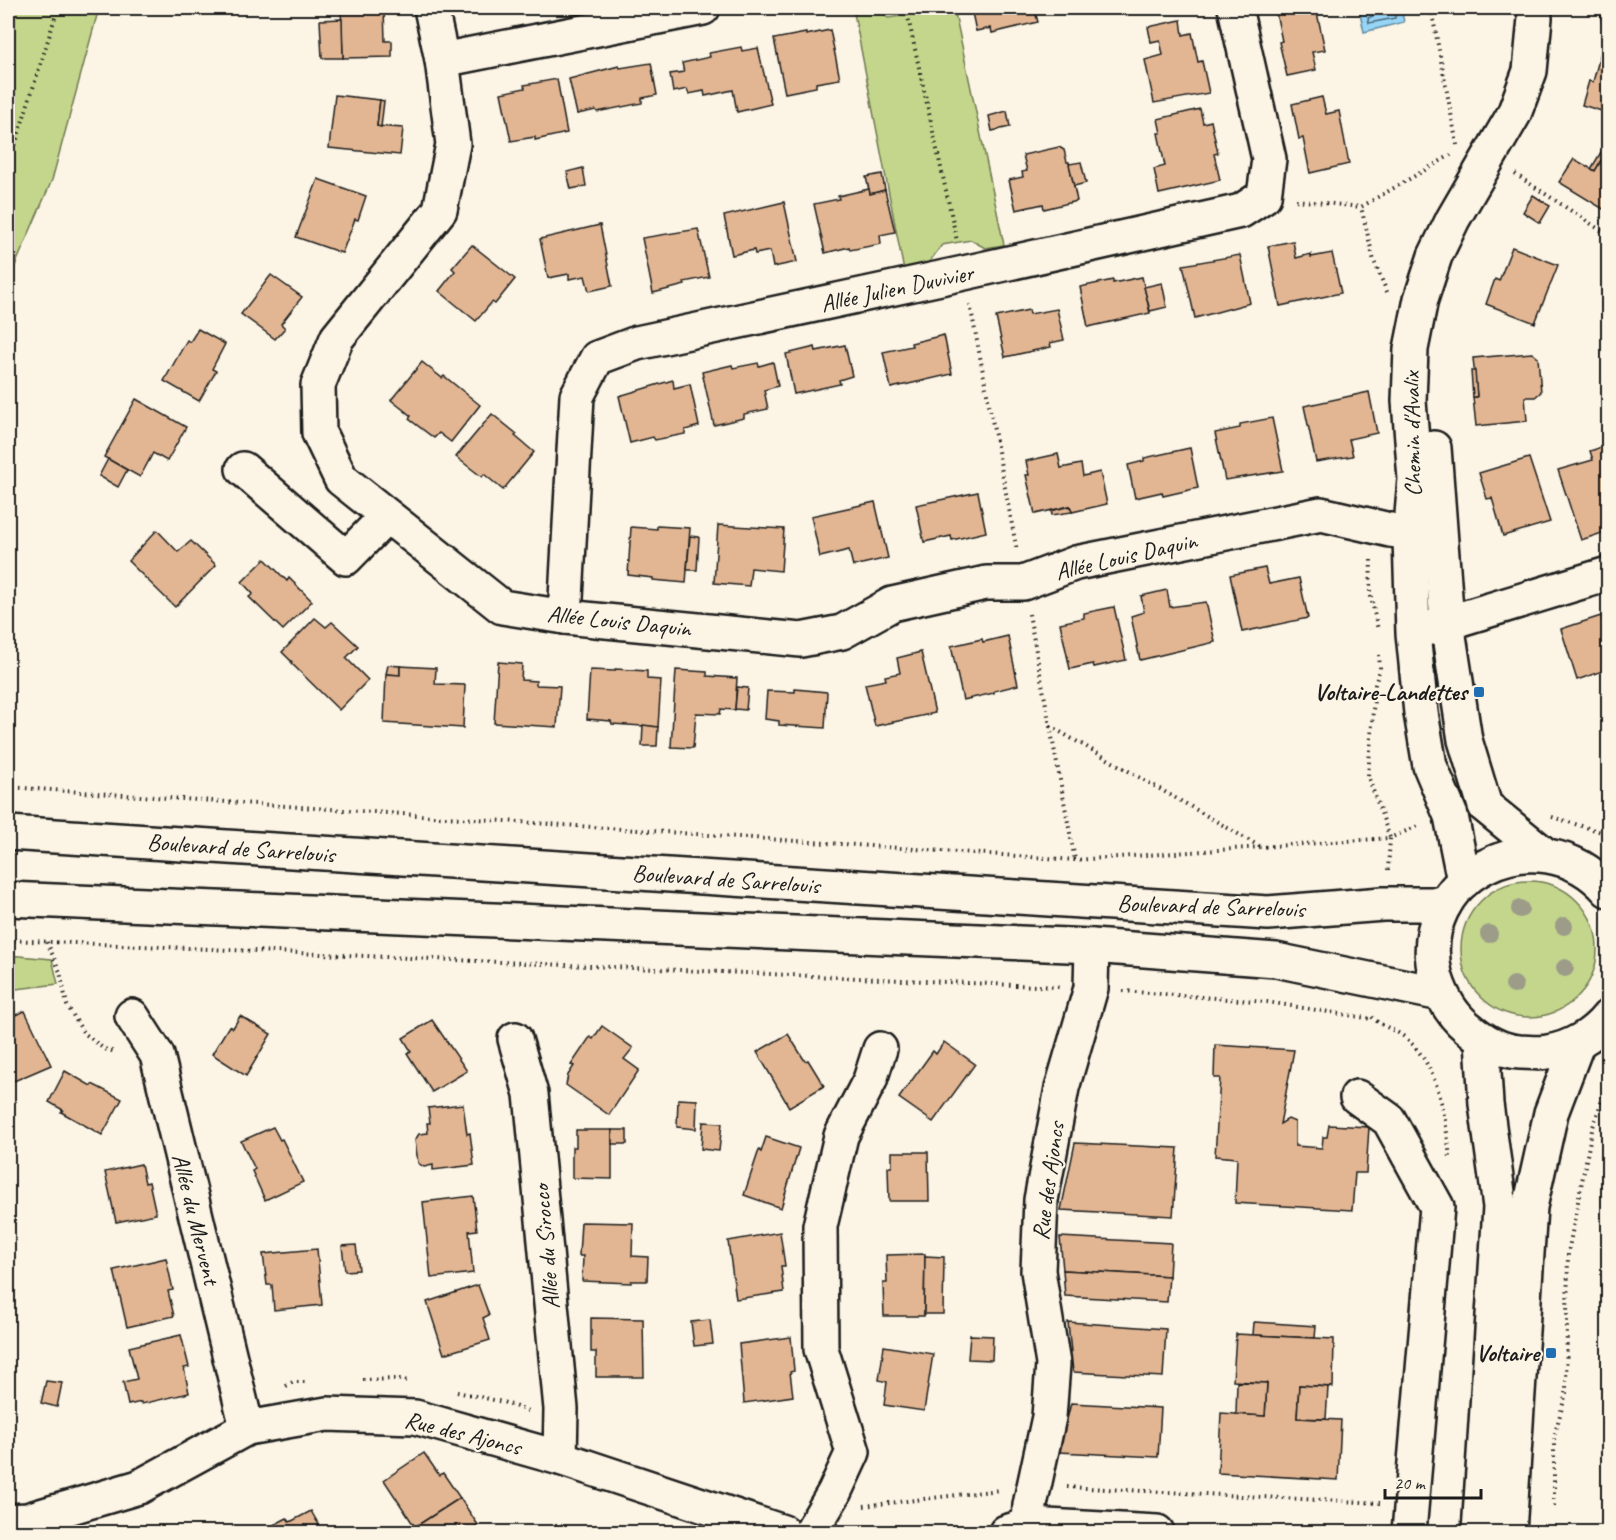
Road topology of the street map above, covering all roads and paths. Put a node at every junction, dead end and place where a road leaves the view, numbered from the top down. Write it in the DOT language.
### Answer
graph roads {
  1 [pos="58,8"];
  2 [pos="431,8"];
  3 [pos="703,8"];
  4 [pos="906,8"];
  5 [pos="1235,8"];
  6 [pos="1431,8"];
  7 [pos="1534,8"];
  8 [pos="1552,8"];
  9 [pos="442,60"];
  10 [pos="8,168"];
  11 [pos="1507,169"];
  12 [pos="1264,196"];
  13 [pos="1361,207"];
  14 [pos="1608,235"];
  15 [pos="964,273"];
  16 [pos="1388,294"];
  17 [pos="243,470"];
  18 [pos="387,517"];
  19 [pos="1374,526"];
  20 [pos="1425,535"];
  21 [pos="1608,574"];
  22 [pos="1023,584"];
  23 [pos="565,617"];
  24 [pos="1447,623"];
  25 [pos="1413,633"];
  26 [pos="1378,640"];
  27 [pos="1379,650"];
  28 [pos="1050,726"];
  29 [pos="8,788"];
  30 [pos="1424,824"];
  31 [pos="8,833"];
  32 [pos="1390,838"];
  33 [pos="1261,847"];
  34 [pos="1544,854"];
  35 [pos="1075,860"];
  36 [pos="1388,870"];
  37 [pos="1608,890"];
  38 [pos="1454,892"];
  39 [pos="8,900"];
  40 [pos="8,940"];
  41 [pos="47,942"];
  42 [pos="1092,946"];
  43 [pos="1090,988"];
  44 [pos="1441,994"];
  45 [pos="132,1016"];
  46 [pos="1608,1017"];
  47 [pos="1372,1019"];
  48 [pos="516,1039"];
  49 [pos="1482,1040"];
  50 [pos="1578,1042"];
  51 [pos="879,1049"];
  52 [pos="157,1055"];
  53 [pos="1608,1082"];
  54 [pos="1356,1097"];
  55 [pos="247,1428"];
  56 [pos="560,1458"];
  57 [pos="1554,1506"];
  58 [pos="8,1521"];
  59 [pos="1018,1529"];
  60 [pos="783,1533"];
  61 [pos="811,1533"];
  62 [pos="1157,1533"];
  63 [pos="1409,1533"];
  64 [pos="1479,1533"];
  65 [pos="1509,1533"];
  1 -- 10 [label="path"];
  2 -- 9 [label="street, Allée Louis Daquin"];
  3 -- 9 [label="street"];
  4 -- 15 [label="path"];
  5 -- 12 [label="street"];
  6 -- 13 [label="path"];
  7 -- 20 [label="street, Chemin d'Avalix"];
  8 -- 11 [label="street, Chemin d'Avalix"];
  9 -- 18 [label="street, Allée Louis Daquin"];
  11 -- 14 [label="path"];
  11 -- 20 [label="street, Chemin d'Avalix"];
  12 -- 13 [label="path"];
  12 -- 15 [label="street, Allée Julien Duvivier"];
  13 -- 16 [label="path"];
  15 -- 22 [label="path"];
  15 -- 23 [label="street, Allée Julien Duvivier"];
  17 -- 18 [label="street"];
  18 -- 23 [label="street, Allée Louis Daquin"];
  19 -- 20 [label="street, Allée Louis Daquin"];
  19 -- 22 [label="street, Allée Louis Daquin"];
  19 -- 26 [label="path"];
  20 -- 24 [label="street, Chemin d'Avalix"];
  20 -- 25 [label="street, Chemin d'Avalix"];
  21 -- 24 [label="street"];
  22 -- 23 [label="street, Allée Louis Daquin"];
  22 -- 28 [label="path"];
  24 -- 25 [label="street"];
  24 -- 34 [label="street, Chemin d'Avalix"];
  25 -- 38 [label="street, Chemin d'Avalix"];
  27 -- 32 [label="path"];
  28 -- 33 [label="path"];
  28 -- 35 [label="path"];
  29 -- 35 [label="path"];
  30 -- 32 [label="path"];
  31 -- 38 [label="street, Boulevard de Sarrelouis"];
  32 -- 33 [label="path"];
  32 -- 36 [label="path"];
  33 -- 35 [label="path"];
  34 -- 37 [label="street"];
  34 -- 38 [label="street"];
  38 -- 44 [label="street"];
  39 -- 42 [label="street, Boulevard de Sarrelouis"];
  40 -- 41 [label="path"];
  41 -- 43 [label="path"];
  41 -- 52 [label="path"];
  42 -- 43 [label="street, Rue des Ajoncs"];
  42 -- 44 [label="street, Boulevard de Sarrelouis"];
  43 -- 47 [label="path"];
  43 -- 59 [label="street, Rue des Ajoncs"];
  44 -- 49 [label="street"];
  45 -- 52 [label="street, Allée du Mervent"];
  46 -- 50 [label="street"];
  48 -- 56 [label="street, Allée du Sirocco"];
  49 -- 50 [label="street"];
  49 -- 64 [label="street"];
  50 -- 65 [label="street"];
  51 -- 61 [label="street"];
  52 -- 55 [label="street, Allée du Mervent"];
  53 -- 57 [label="path"];
  54 -- 63 [label="street"];
  55 -- 56 [label="street, Rue des Ajoncs"];
  55 -- 58 [label="street, Rue des Ajoncs"];
  56 -- 60 [label="street, Rue des Ajoncs"];
  59 -- 62 [label="street, Rue des Ajoncs"];
}
